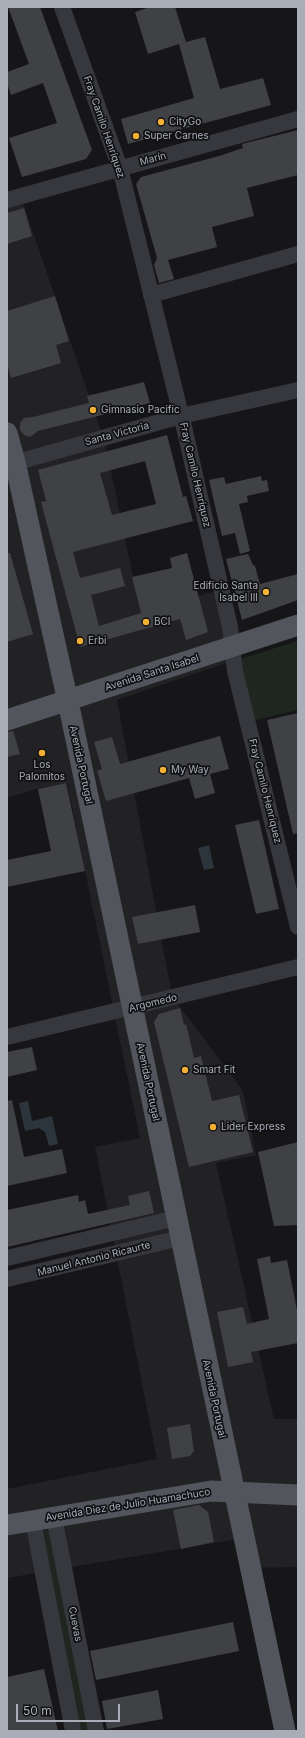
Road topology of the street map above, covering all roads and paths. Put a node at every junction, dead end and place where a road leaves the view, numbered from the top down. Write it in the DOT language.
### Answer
graph roads {
  1 [pos="62,7"];
  2 [pos="298,119"];
  3 [pos="120,168"];
  4 [pos="7,200"];
  5 [pos="298,254"];
  6 [pos="151,295"];
  7 [pos="298,390"];
  8 [pos="181,416"];
  9 [pos="7,433"];
  10 [pos="11,463"];
  11 [pos="298,625"];
  12 [pos="233,646"];
  13 [pos="68,700"];
  14 [pos="7,720"];
  15 [pos="298,927"];
  16 [pos="298,967"];
  17 [pos="132,1008"];
  18 [pos="7,1036"];
  19 [pos="178,1228"];
  20 [pos="73,1243"];
  21 [pos="7,1258"];
  22 [pos="78,1264"];
  23 [pos="7,1280"];
  24 [pos="233,1491"];
  25 [pos="298,1495"];
  26 [pos="54,1517"];
  27 [pos="33,1521"];
  28 [pos="7,1525"];
  29 [pos="73,1731"];
  30 [pos="96,1731"];
  31 [pos="285,1731"];
  1 -- 3 [label="street, Fray Camilo Henríquez"];
  2 -- 3 [label="street, Marín"];
  3 -- 4 [label="street, Marín"];
  3 -- 6 [label="street, Fray Camilo Henríquez"];
  5 -- 6 [label="street"];
  6 -- 8 [label="street, Fray Camilo Henríquez"];
  7 -- 8 [label="street, Santa Victoria"];
  8 -- 10 [label="street, Santa Victoria"];
  8 -- 12 [label="street, Fray Camilo Henríquez"];
  9 -- 10 [label="main road, Avenida Portugal"];
  10 -- 13 [label="main road, Avenida Portugal"];
  11 -- 12 [label="main road, Avenida Santa Isabel"];
  12 -- 13 [label="main road, Avenida Santa Isabel"];
  12 -- 15 [label="street, Fray Camilo Henríquez"];
  13 -- 14 [label="main road, Avenida Santa Isabel"];
  13 -- 17 [label="main road, Avenida Portugal"];
  16 -- 17 [label="street, Argomedo"];
  17 -- 18 [label="street, Argomedo"];
  17 -- 19 [label="main road, Avenida Portugal"];
  19 -- 20 [label="street, Manuel Antonio Ricaurte"];
  19 -- 22 [label="street, Manuel Antonio Ricaurte"];
  19 -- 24 [label="main road, Avenida Portugal"];
  20 -- 21 [label="street, Manuel Antonio Ricaurte"];
  20 -- 22 [label="street"];
  22 -- 23 [label="street, Manuel Antonio Ricaurte"];
  24 -- 25 [label="main road, Avenida Diez de Julio Huamachuco"];
  24 -- 26 [label="main road, Avenida Diez de Julio Huamachuco"];
  24 -- 31 [label="main road, Avenida Portugal"];
  26 -- 27 [label="main road, Avenida Diez de Julio Huamachuco"];
  26 -- 30 [label="street, Cuevas"];
  27 -- 28 [label="main road, Avenida Diez de Julio Huamachuco"];
  27 -- 29 [label="street"];
}
